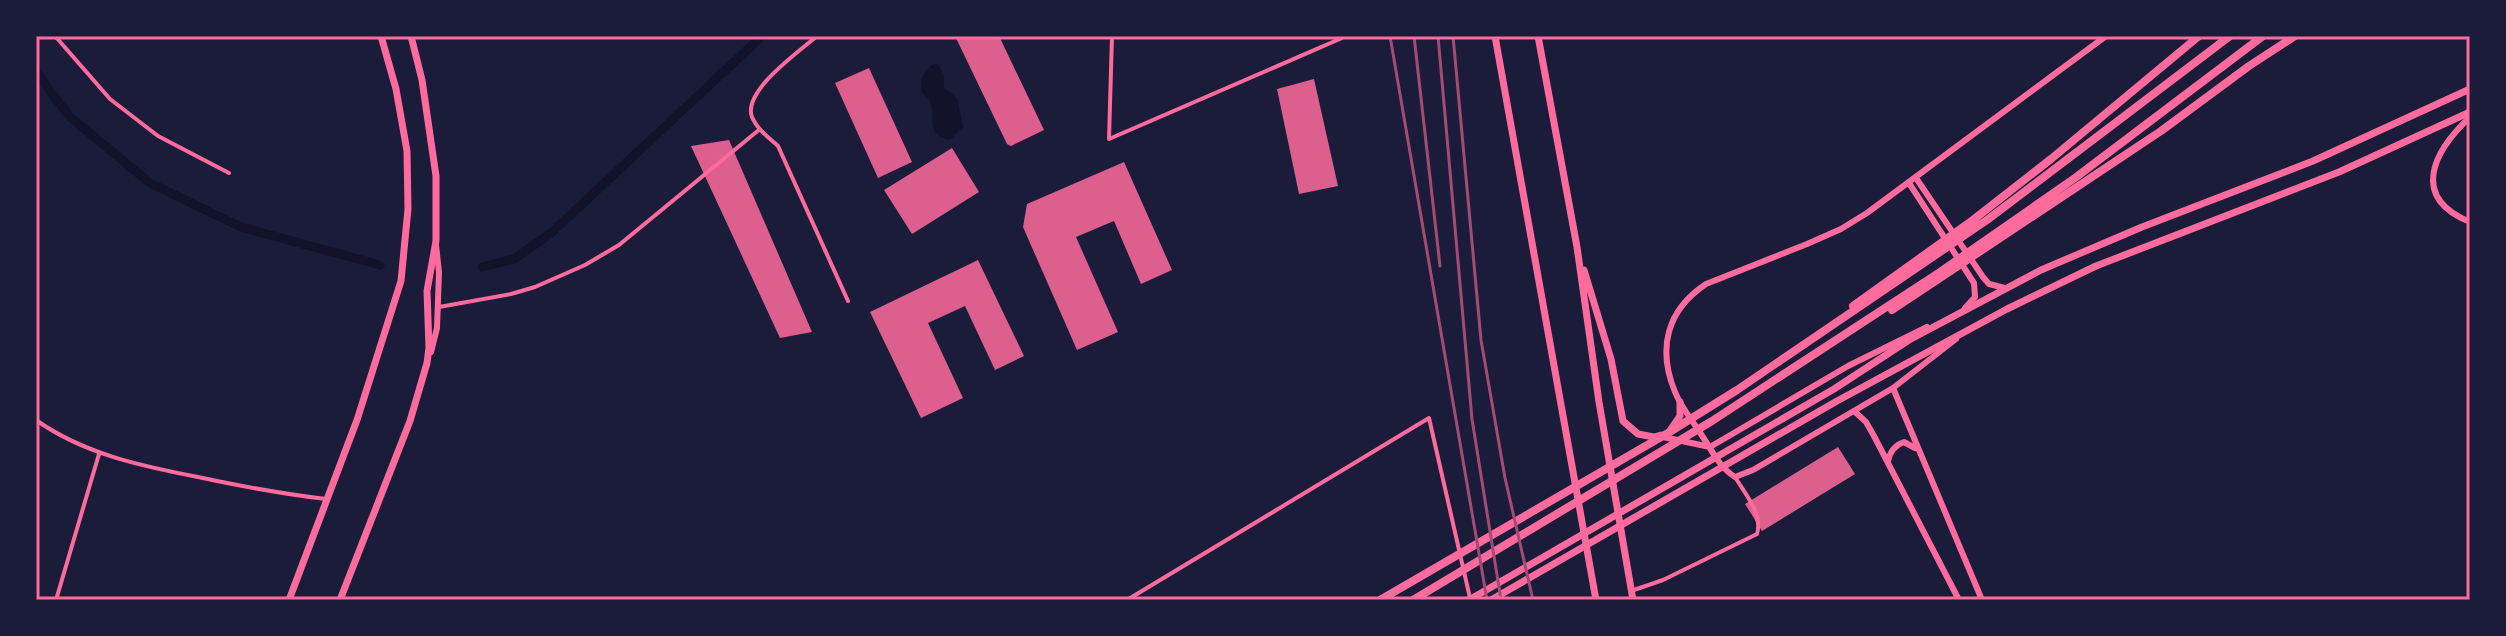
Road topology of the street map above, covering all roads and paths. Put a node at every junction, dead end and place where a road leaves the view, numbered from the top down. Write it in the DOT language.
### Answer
graph roads {
  1 [pos="55,36"];
  2 [pos="381,36"];
  3 [pos="411,36"];
  4 [pos="817,36"];
  5 [pos="1112,36"];
  6 [pos="1342,36"];
  7 [pos="1495,36"];
  8 [pos="1538,36"];
  9 [pos="2106,36"];
  10 [pos="2199,36"];
  11 [pos="2263,36"];
  12 [pos="2295,36"];
  13 [pos="2226,39"];
  14 [pos="2470,89"];
  15 [pos="2470,115"];
  16 [pos="760,129"];
  17 [pos="229,173"];
  18 [pos="1916,178"];
  19 [pos="1909,183"];
  20 [pos="2470,222"];
  21 [pos="436,241"];
  22 [pos="1577,247"];
  23 [pos="2005,288"];
  24 [pos="848,301"];
  25 [pos="436,308"];
  26 [pos="1958,314"];
  27 [pos="1970,327"];
  28 [pos="427,363"];
  29 [pos="1893,388"];
  30 [pos="1680,402"];
  31 [pos="1740,403"];
  32 [pos="1854,411"];
  33 [pos="36,420"];
  34 [pos="1664,435"];
  35 [pos="1710,447"];
  36 [pos="1918,451"];
  37 [pos="99,454"];
  38 [pos="1888,461"];
  39 [pos="1735,477"];
  40 [pos="326,499"];
  41 [pos="1632,596"];
  42 [pos="56,600"];
  43 [pos="289,600"];
  44 [pos="340,600"];
  45 [pos="1127,600"];
  46 [pos="1380,600"];
  47 [pos="1413,600"];
  48 [pos="1470,600"];
  49 [pos="1491,600"];
  50 [pos="1596,600"];
  51 [pos="1959,600"];
  52 [pos="1982,600"];
  1 -- 17 [label="street"];
  2 -- 40 [label="main road"];
  3 -- 21 [label="main road"];
  4 -- 16 [label="street"];
  5 -- 6 [label="street"];
  7 -- 50 [label="main road"];
  8 -- 22 [label="main road"];
  9 -- 18 [label="street"];
  10 -- 34 [label="highway"];
  11 -- 31 [label="highway"];
  12 -- 31 [label="highway"];
  13 -- 34 [label="highway"];
  14 -- 23 [label="main road"];
  15 -- 20 [label="street"];
  15 -- 27 [label="main road"];
  16 -- 24 [label="street"];
  16 -- 25 [label="street"];
  18 -- 19 [label="street"];
  18 -- 23 [label="street"];
  19 -- 26 [label="street"];
  19 -- 30 [label="street"];
  21 -- 25 [label="street"];
  21 -- 28 [label="main road"];
  22 -- 34 [label="main road"];
  22 -- 41 [label="main road"];
  23 -- 26 [label="main road"];
  25 -- 28 [label="street"];
  26 -- 35 [label="street"];
  26 -- 48 [label="main road"];
  27 -- 29 [label="street"];
  27 -- 49 [label="main road"];
  28 -- 44 [label="main road"];
  29 -- 32 [label="street"];
  29 -- 36 [label="street"];
  30 -- 34 [label="main road"];
  30 -- 35 [label="street"];
  31 -- 47 [label="highway"];
  32 -- 38 [label="street"];
  32 -- 39 [label="street"];
  33 -- 37 [label="street"];
  34 -- 35 [label="street"];
  34 -- 46 [label="highway"];
  35 -- 39 [label="street"];
  36 -- 38 [label="street"];
  36 -- 52 [label="street"];
  37 -- 40 [label="street"];
  37 -- 42 [label="street"];
  38 -- 51 [label="street"];
  39 -- 41 [label="street"];
  40 -- 43 [label="main road"];
  45 -- 48 [label="street"];
}
